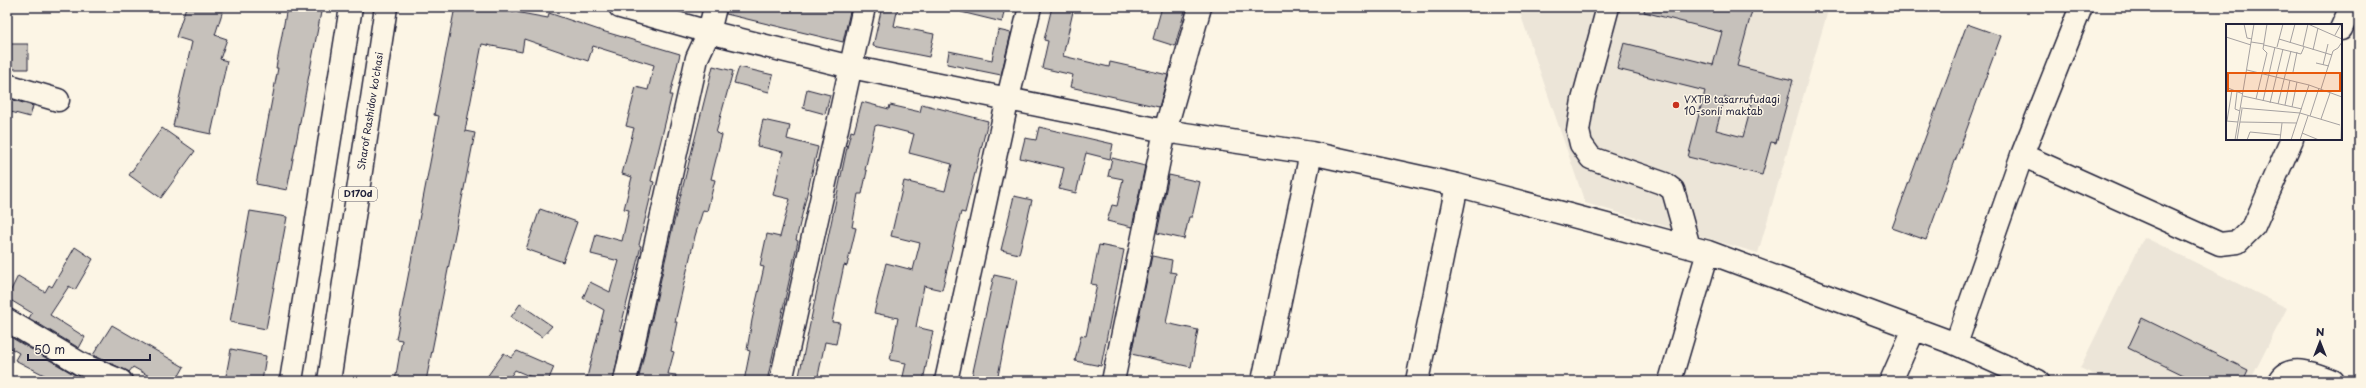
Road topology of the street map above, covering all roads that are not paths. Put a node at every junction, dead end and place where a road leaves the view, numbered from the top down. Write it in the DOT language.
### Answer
graph roads {
  1 [pos="351,7"];
  2 [pos="386,7"];
  3 [pos="620,7"];
  4 [pos="715,7"];
  5 [pos="864,7"];
  6 [pos="1030,7"];
  7 [pos="1200,7"];
  8 [pos="1608,7"];
  9 [pos="2081,7"];
  10 [pos="2351,7"];
  11 [pos="2342,27"];
  12 [pos="709,32"];
  13 [pos="851,67"];
  14 [pos="7,85"];
  15 [pos="1008,98"];
  16 [pos="58,100"];
  17 [pos="1165,131"];
  18 [pos="2292,140"];
  19 [pos="1311,154"];
  20 [pos="2022,154"];
  21 [pos="1457,185"];
  22 [pos="1698,249"];
  23 [pos="7,320"];
  24 [pos="1914,329"];
  25 [pos="1956,344"];
  26 [pos="77,373"];
  27 [pos="121,381"];
  28 [pos="291,381"];
  29 [pos="329,381"];
  30 [pos="625,381"];
  31 [pos="781,381"];
  32 [pos="946,381"];
  33 [pos="1112,381"];
  34 [pos="1263,381"];
  35 [pos="1417,381"];
  36 [pos="1670,381"];
  37 [pos="1891,381"];
  38 [pos="2038,381"];
  39 [pos="2280,381"];
  40 [pos="2333,381"];
  1 -- 28 [label="street"];
  2 -- 29 [label="street, Sharof Rashidov ko'chasi / D170d"];
  3 -- 12 [label="street"];
  4 -- 12 [label="street"];
  5 -- 13 [label="street"];
  6 -- 15 [label="street"];
  7 -- 17 [label="street"];
  8 -- 22 [label="street"];
  9 -- 20 [label="street"];
  10 -- 11 [label="street"];
  12 -- 13 [label="street"];
  12 -- 30 [label="street"];
  13 -- 15 [label="street"];
  13 -- 31 [label="street"];
  14 -- 16 [label="street"];
  15 -- 17 [label="street"];
  15 -- 32 [label="street"];
  17 -- 19 [label="street"];
  17 -- 33 [label="street"];
  18 -- 20 [label="street"];
  19 -- 21 [label="street"];
  19 -- 34 [label="street"];
  20 -- 25 [label="street"];
  21 -- 22 [label="street"];
  21 -- 35 [label="street"];
  22 -- 24 [label="street"];
  22 -- 36 [label="street"];
  23 -- 26 [label="street"];
  24 -- 25 [label="street"];
  24 -- 37 [label="street"];
  25 -- 38 [label="street"];
  26 -- 27 [label="street"];
  39 -- 40 [label="street"];
}
